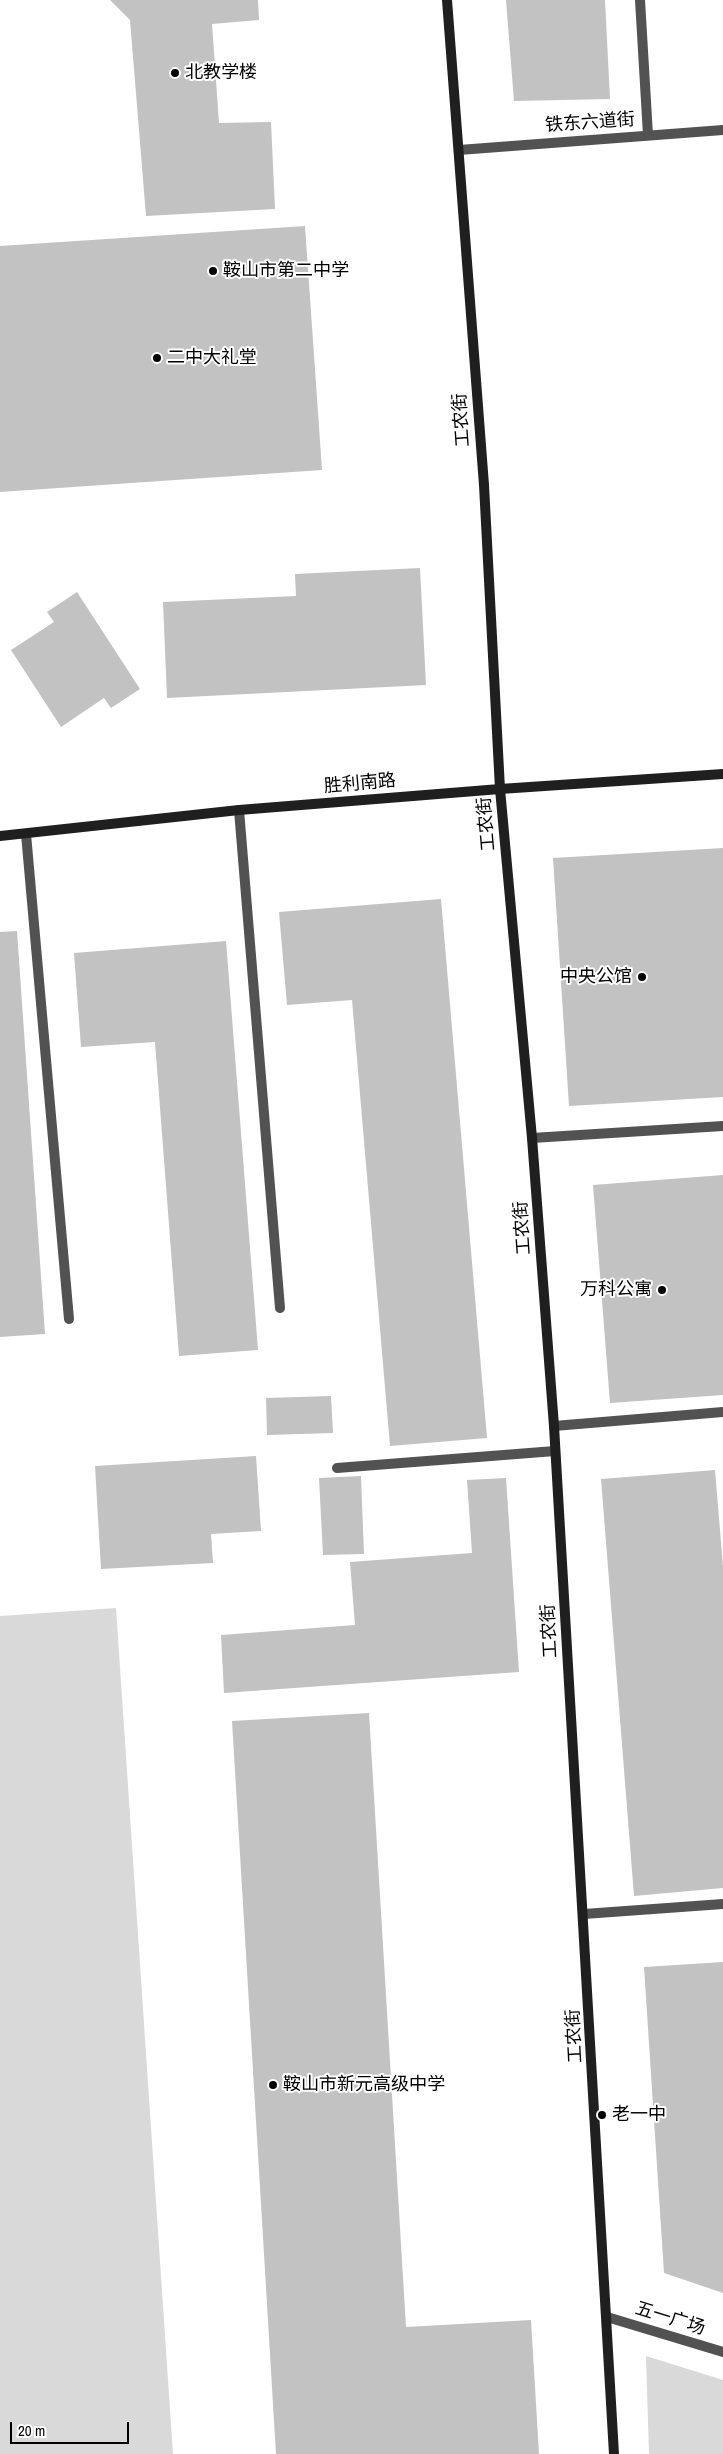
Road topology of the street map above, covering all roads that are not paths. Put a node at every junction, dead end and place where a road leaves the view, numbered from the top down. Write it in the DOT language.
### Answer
graph roads {
  1 [pos="447,0"];
  2 [pos="640,0"];
  3 [pos="723,130"];
  4 [pos="648,135"];
  5 [pos="459,150"];
  6 [pos="723,774"];
  7 [pos="500,789"];
  8 [pos="239,810"];
  9 [pos="26,834"];
  10 [pos="0,836"];
  11 [pos="723,1126"];
  12 [pos="532,1138"];
  13 [pos="280,1308"];
  14 [pos="68,1319"];
  15 [pos="723,1412"];
  16 [pos="554,1426"];
  17 [pos="555,1451"];
  18 [pos="337,1468"];
  19 [pos="723,1904"];
  20 [pos="584,1914"];
  21 [pos="607,2317"];
  22 [pos="723,2352"];
  23 [pos="614,2454"];
  1 -- 5 [label="street, 工农街"];
  2 -- 4 [label="street"];
  3 -- 4 [label="street, 铁东六道街"];
  4 -- 5 [label="street, 铁东六道街"];
  5 -- 7 [label="street, 工农街"];
  6 -- 7 [label="street, 胜利南路"];
  7 -- 8 [label="street, 胜利南路"];
  7 -- 12 [label="street, 工农街"];
  8 -- 9 [label="street, 胜利南路"];
  8 -- 13 [label="street"];
  9 -- 10 [label="street, 胜利南路"];
  9 -- 14 [label="street"];
  11 -- 12 [label="street"];
  12 -- 16 [label="street, 工农街"];
  15 -- 16 [label="street"];
  16 -- 17 [label="street, 工农街"];
  17 -- 18 [label="street"];
  17 -- 20 [label="street, 工农街"];
  19 -- 20 [label="street"];
  20 -- 21 [label="street, 工农街"];
  21 -- 22 [label="street, 五一广场"];
  21 -- 23 [label="street, 工农街"];
}
